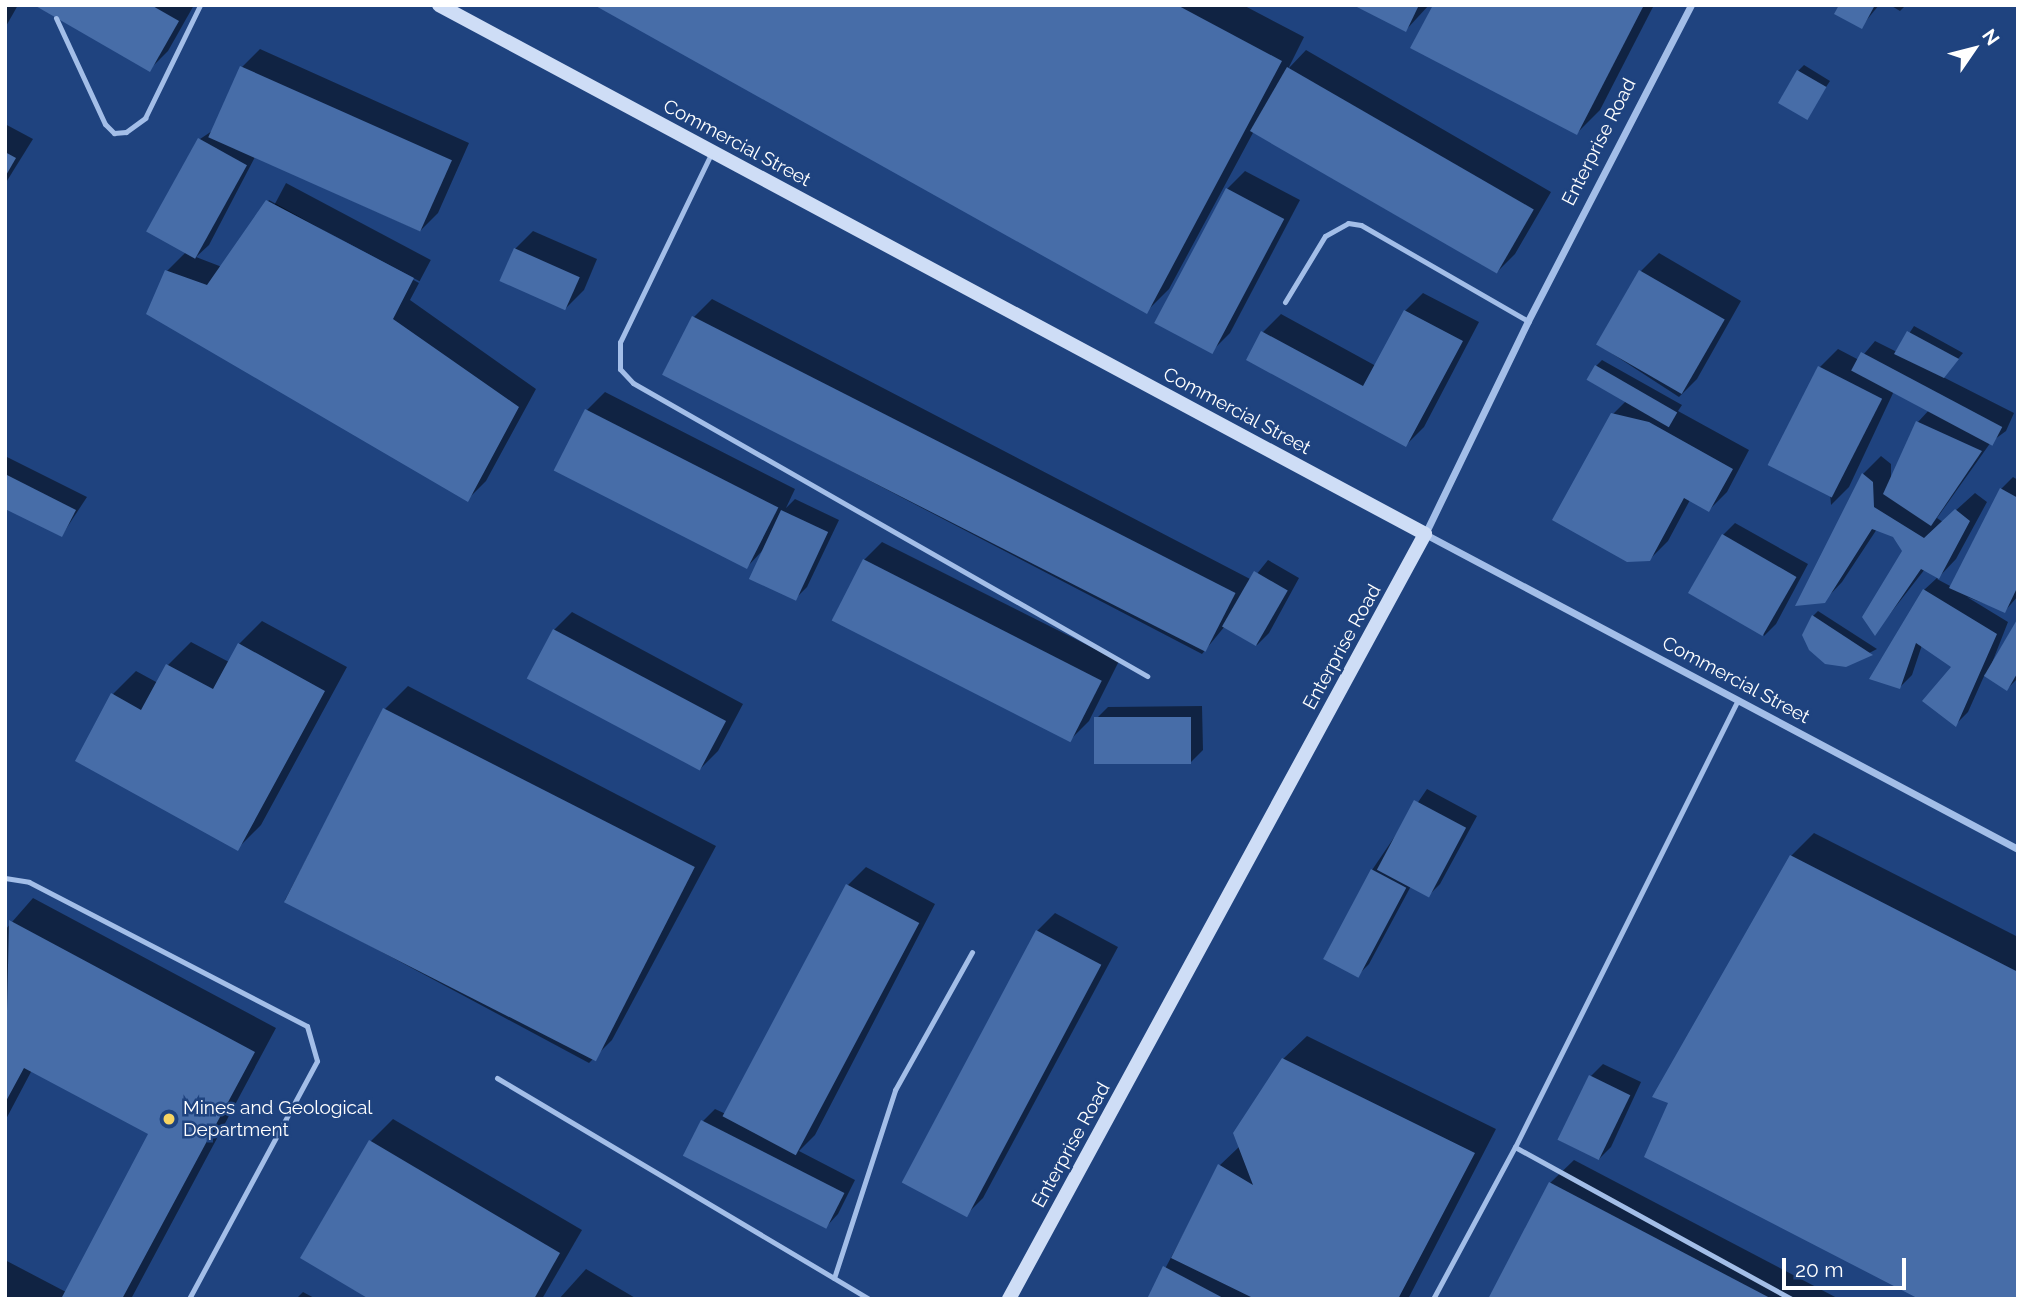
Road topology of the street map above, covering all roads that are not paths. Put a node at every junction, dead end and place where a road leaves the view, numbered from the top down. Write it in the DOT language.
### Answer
graph roads {
  1 [pos="200,5"];
  2 [pos="439,5"];
  3 [pos="1691,5"];
  4 [pos="55,18"];
  5 [pos="712,151"];
  6 [pos="1285,302"];
  7 [pos="1528,321"];
  8 [pos="1425,534"];
  9 [pos="1147,676"];
  10 [pos="1736,703"];
  11 [pos="2018,849"];
  12 [pos="5,878"];
  13 [pos="972,952"];
  14 [pos="498,1078"];
  15 [pos="1515,1147"];
  16 [pos="834,1278"];
  17 [pos="189,1299"];
  18 [pos="869,1299"];
  19 [pos="1009,1299"];
  20 [pos="1433,1299"];
  21 [pos="1792,1299"];
  1 -- 4 [label="lane"];
  2 -- 5 [label="main road, Commercial Street"];
  3 -- 7 [label="street, Enterprise Road"];
  5 -- 8 [label="main road, Commercial Street"];
  5 -- 9 [label="lane"];
  6 -- 7 [label="lane"];
  7 -- 8 [label="street, Enterprise Road"];
  8 -- 10 [label="street, Commercial Street"];
  8 -- 19 [label="main road, Enterprise Road"];
  10 -- 11 [label="street, Commercial Street"];
  10 -- 15 [label="lane"];
  12 -- 17 [label="lane"];
  13 -- 16 [label="lane"];
  14 -- 16 [label="lane"];
  15 -- 20 [label="lane"];
  15 -- 21 [label="lane"];
  16 -- 18 [label="lane"];
}
